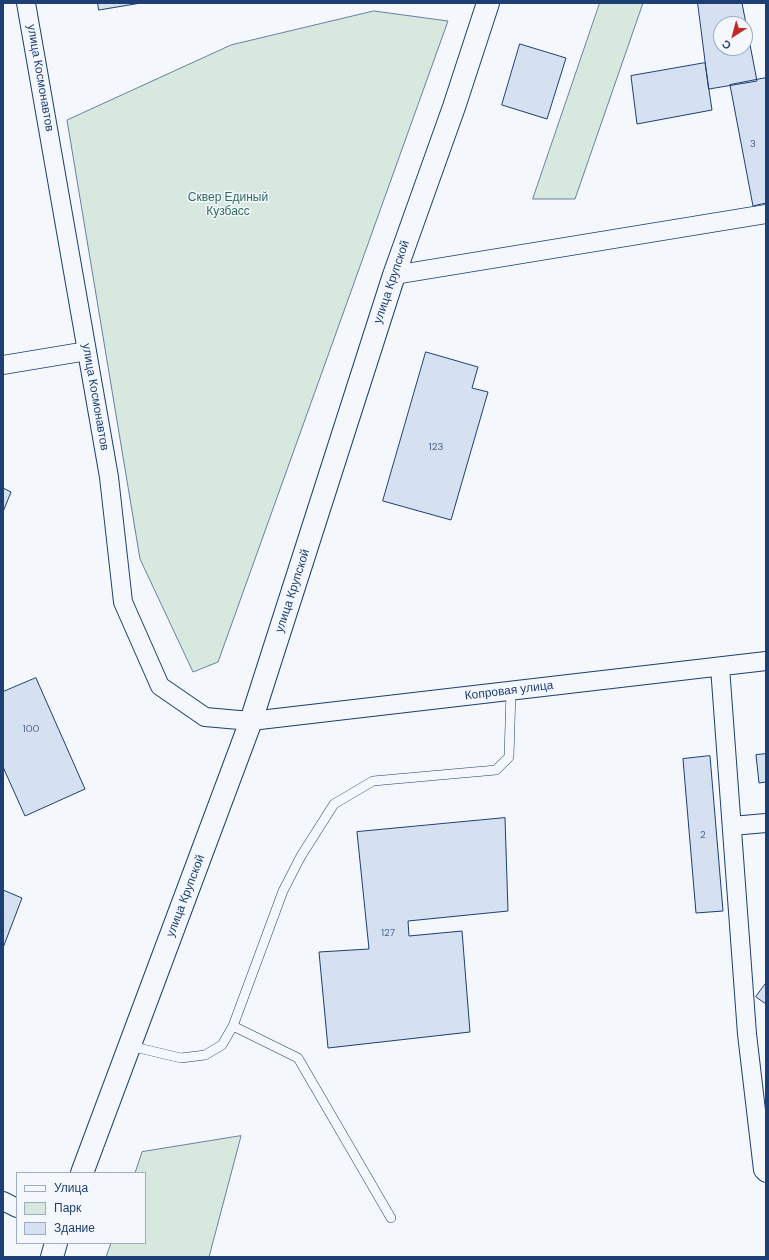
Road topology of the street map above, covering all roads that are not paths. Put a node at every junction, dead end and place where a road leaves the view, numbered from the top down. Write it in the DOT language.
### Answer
graph roads {
  1 [pos="26,3"];
  2 [pos="488,3"];
  3 [pos="766,214"];
  4 [pos="394,275"];
  5 [pos="87,351"];
  6 [pos="3,365"];
  7 [pos="766,661"];
  8 [pos="720,667"];
  9 [pos="511,691"];
  10 [pos="251,722"];
  11 [pos="766,824"];
  12 [pos="732,826"];
  13 [pos="233,1026"];
  14 [pos="130,1046"];
  15 [pos="766,1069"];
  16 [pos="753,1086"];
  17 [pos="82,1172"];
  18 [pos="766,1173"];
  19 [pos="3,1201"];
  20 [pos="16,1208"];
  21 [pos="391,1218"];
  22 [pos="56,1244"];
  23 [pos="52,1257"];
  1 -- 5 [label="street, улица Космонавтов"];
  2 -- 4 [label="street, улица Крупской"];
  3 -- 4 [label="street"];
  4 -- 10 [label="street, улица Крупской"];
  5 -- 6 [label="street"];
  5 -- 10 [label="street, улица Космонавтов"];
  7 -- 8 [label="street, Копровая улица"];
  8 -- 9 [label="street, Копровая улица"];
  8 -- 12 [label="street"];
  9 -- 10 [label="street, Копровая улица"];
  9 -- 13 [label="lane"];
  10 -- 14 [label="street, улица Крупской"];
  11 -- 12 [label="street"];
  12 -- 16 [label="street"];
  13 -- 14 [label="lane"];
  13 -- 21 [label="lane"];
  14 -- 17 [label="street, улица Крупской"];
  15 -- 16 [label="street"];
  16 -- 18 [label="street"];
  19 -- 20 [label="street"];
  22 -- 23 [label="street"];
}
